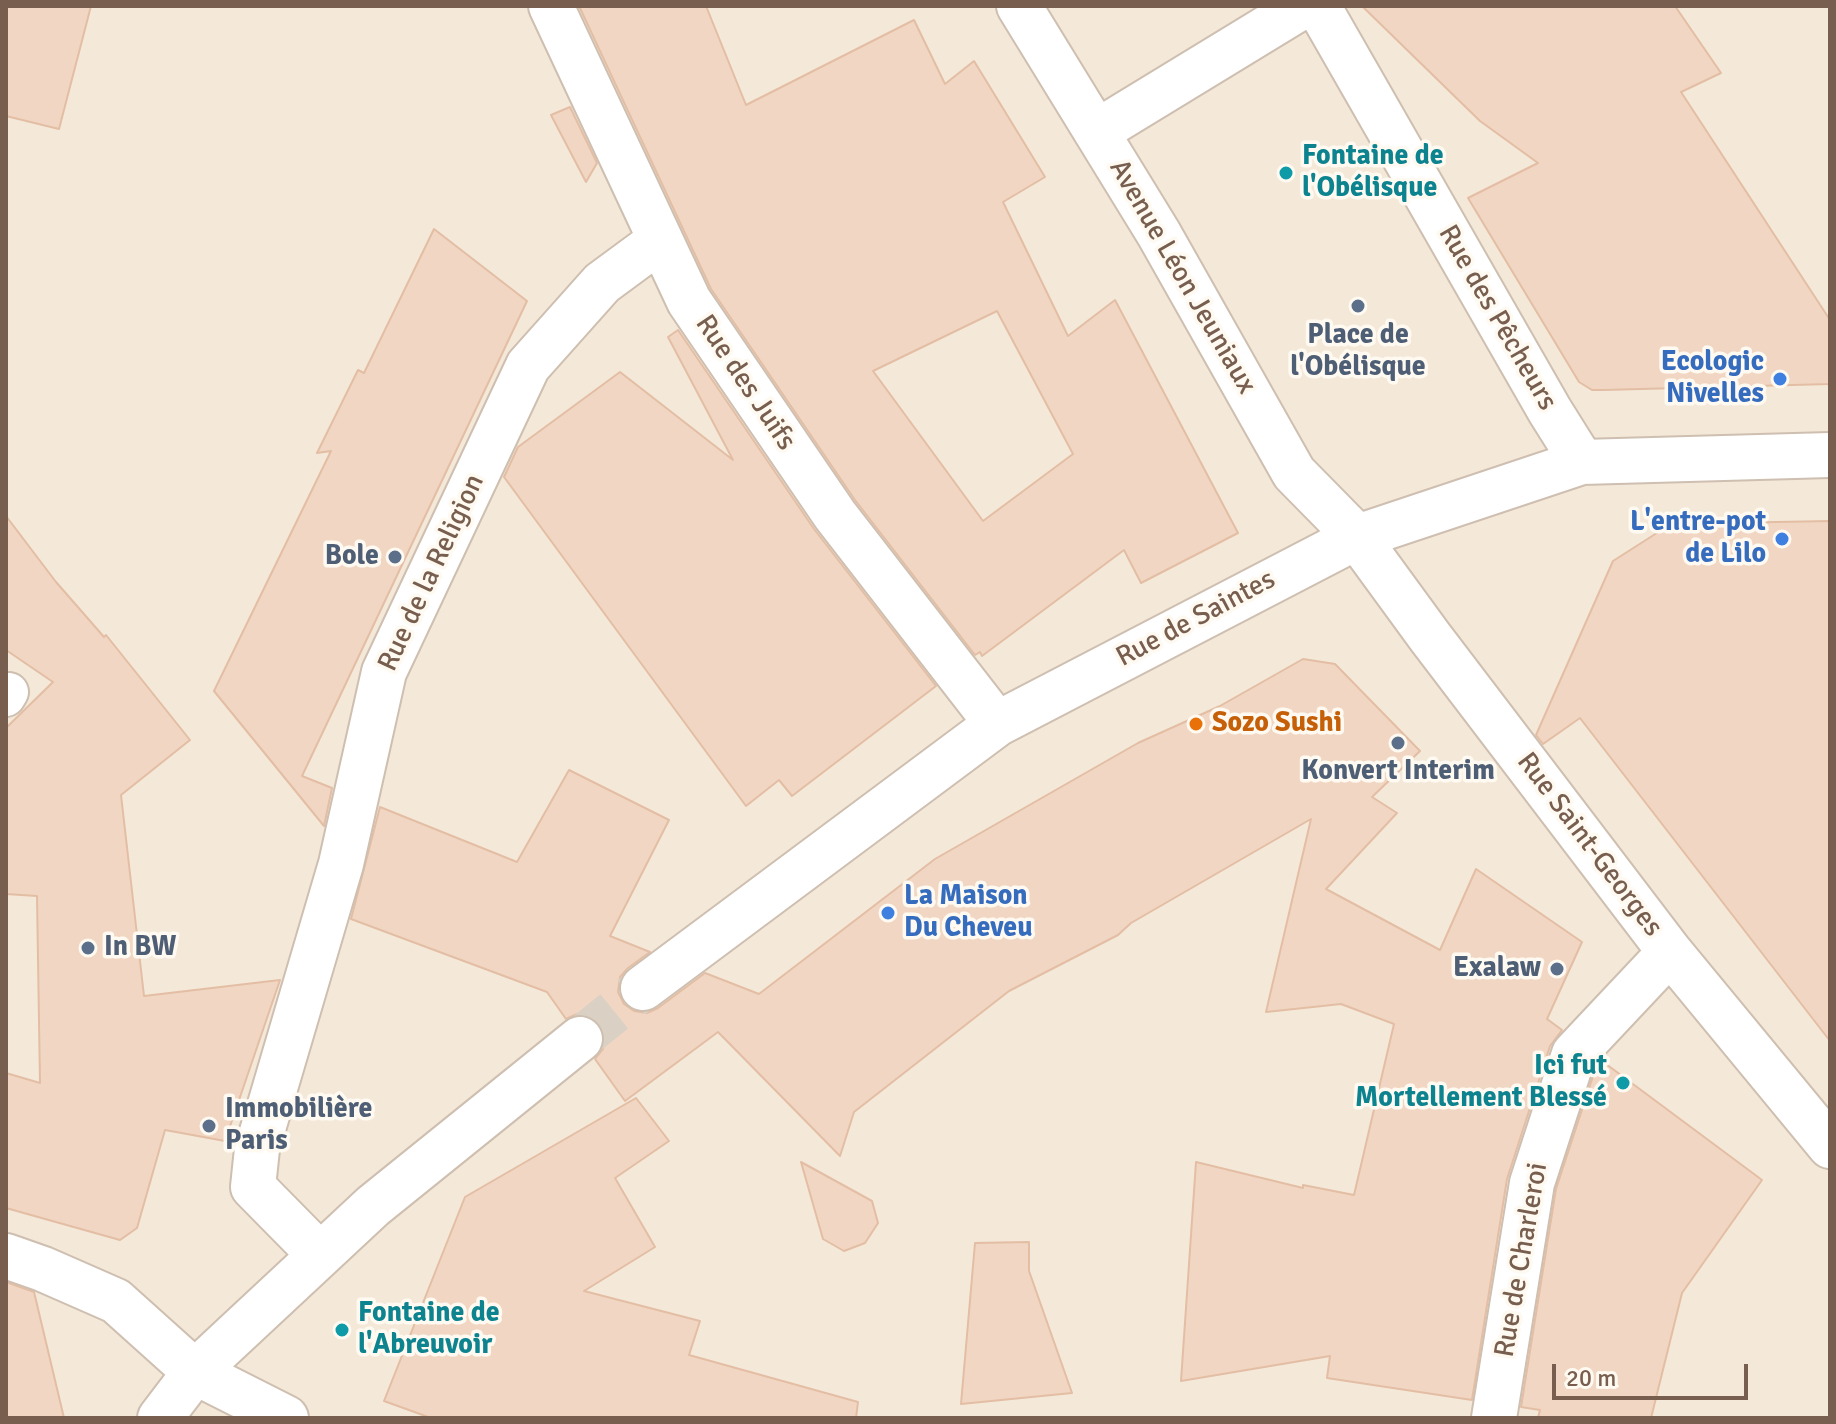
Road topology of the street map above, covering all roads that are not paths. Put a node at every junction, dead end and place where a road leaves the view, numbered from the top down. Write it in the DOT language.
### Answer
graph roads {
  1 [pos="551,6"];
  2 [pos="1019,6"];
  3 [pos="1303,6"];
  4 [pos="1318,6"];
  5 [pos="1098,131"];
  6 [pos="659,241"];
  7 [pos="1830,455"];
  8 [pos="1582,462"];
  9 [pos="1357,537"];
  10 [pos="997,724"];
  11 [pos="1670,952"];
  12 [pos="643,988"];
  13 [pos="580,1039"];
  14 [pos="1830,1146"];
  15 [pos="320,1255"];
  16 [pos="6,1256"];
  17 [pos="195,1372"];
  18 [pos="160,1418"];
  19 [pos="286,1418"];
  20 [pos="1494,1418"];
  1 -- 6 [label="street, Rue des Juifs"];
  2 -- 5 [label="street, Avenue Léon Jeuniaux"];
  3 -- 5 [label="street"];
  4 -- 8 [label="street, Rue des Pêcheurs"];
  5 -- 9 [label="street, Avenue Léon Jeuniaux"];
  6 -- 10 [label="street, Rue des Juifs"];
  6 -- 15 [label="street, Rue de la Religion"];
  7 -- 8 [label="street, Rue de Saintes"];
  8 -- 9 [label="street, Rue de Saintes"];
  9 -- 10 [label="street, Rue de Saintes"];
  9 -- 11 [label="street, Rue Saint-Georges"];
  10 -- 12 [label="street, Rue de Saintes"];
  11 -- 14 [label="street, Rue Saint-Georges"];
  11 -- 20 [label="street, Rue de Charleroi"];
  13 -- 15 [label="street"];
  15 -- 17 [label="street"];
  16 -- 17 [label="street"];
  17 -- 18 [label="street"];
  17 -- 19 [label="street"];
}
